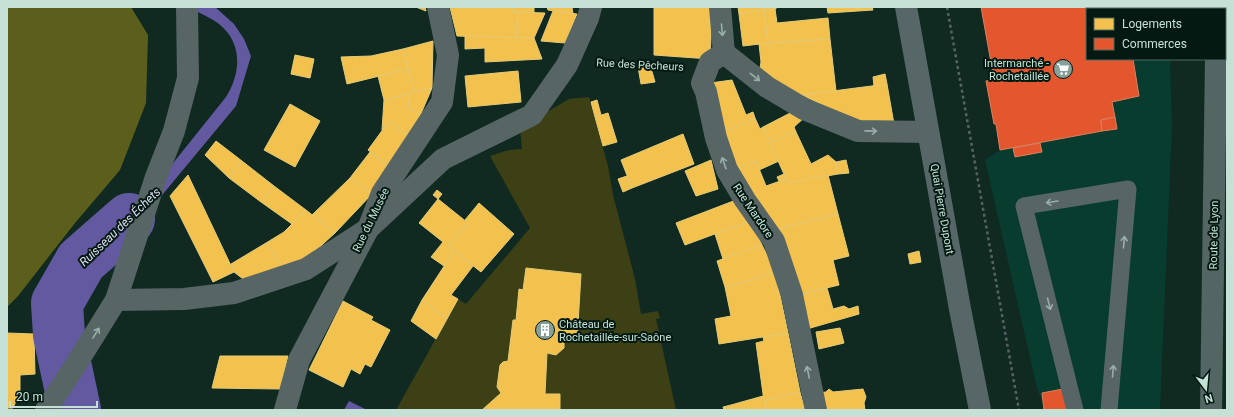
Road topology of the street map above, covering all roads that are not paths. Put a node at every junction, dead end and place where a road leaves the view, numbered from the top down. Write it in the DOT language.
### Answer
graph roads {
  1 [pos="438,7"];
  2 [pos="592,7"];
  3 [pos="720,7"];
  4 [pos="906,7"];
  5 [pos="188,10"];
  6 [pos="724,53"];
  7 [pos="1216,60"];
  8 [pos="928,132"];
  9 [pos="368,229"];
  10 [pos="116,300"];
  11 [pos="46,410"];
  12 [pos="285,410"];
  13 [pos="816,410"];
  14 [pos="980,410"];
  15 [pos="1075,410"];
  16 [pos="1109,410"];
  17 [pos="1211,410"];
  1 -- 9 [label="street, Rue du Musée"];
  2 -- 9 [label="street"];
  3 -- 6 [label="street, one-way"];
  4 -- 8 [label="street, Quai Pierre Dupont"];
  5 -- 10 [label="street"];
  6 -- 8 [label="street, one-way"];
  13 -- 6 [label="street, Rue Mardore, one-way"];
  7 -- 17 [label="main road, Route de Lyon"];
  8 -- 14 [label="street, Quai Pierre Dupont"];
  9 -- 10 [label="street"];
  9 -- 12 [label="street, Rue du Musée"];
  11 -- 10 [label="street, one-way"];
  16 -- 15 [label="lane, one-way"];
}
